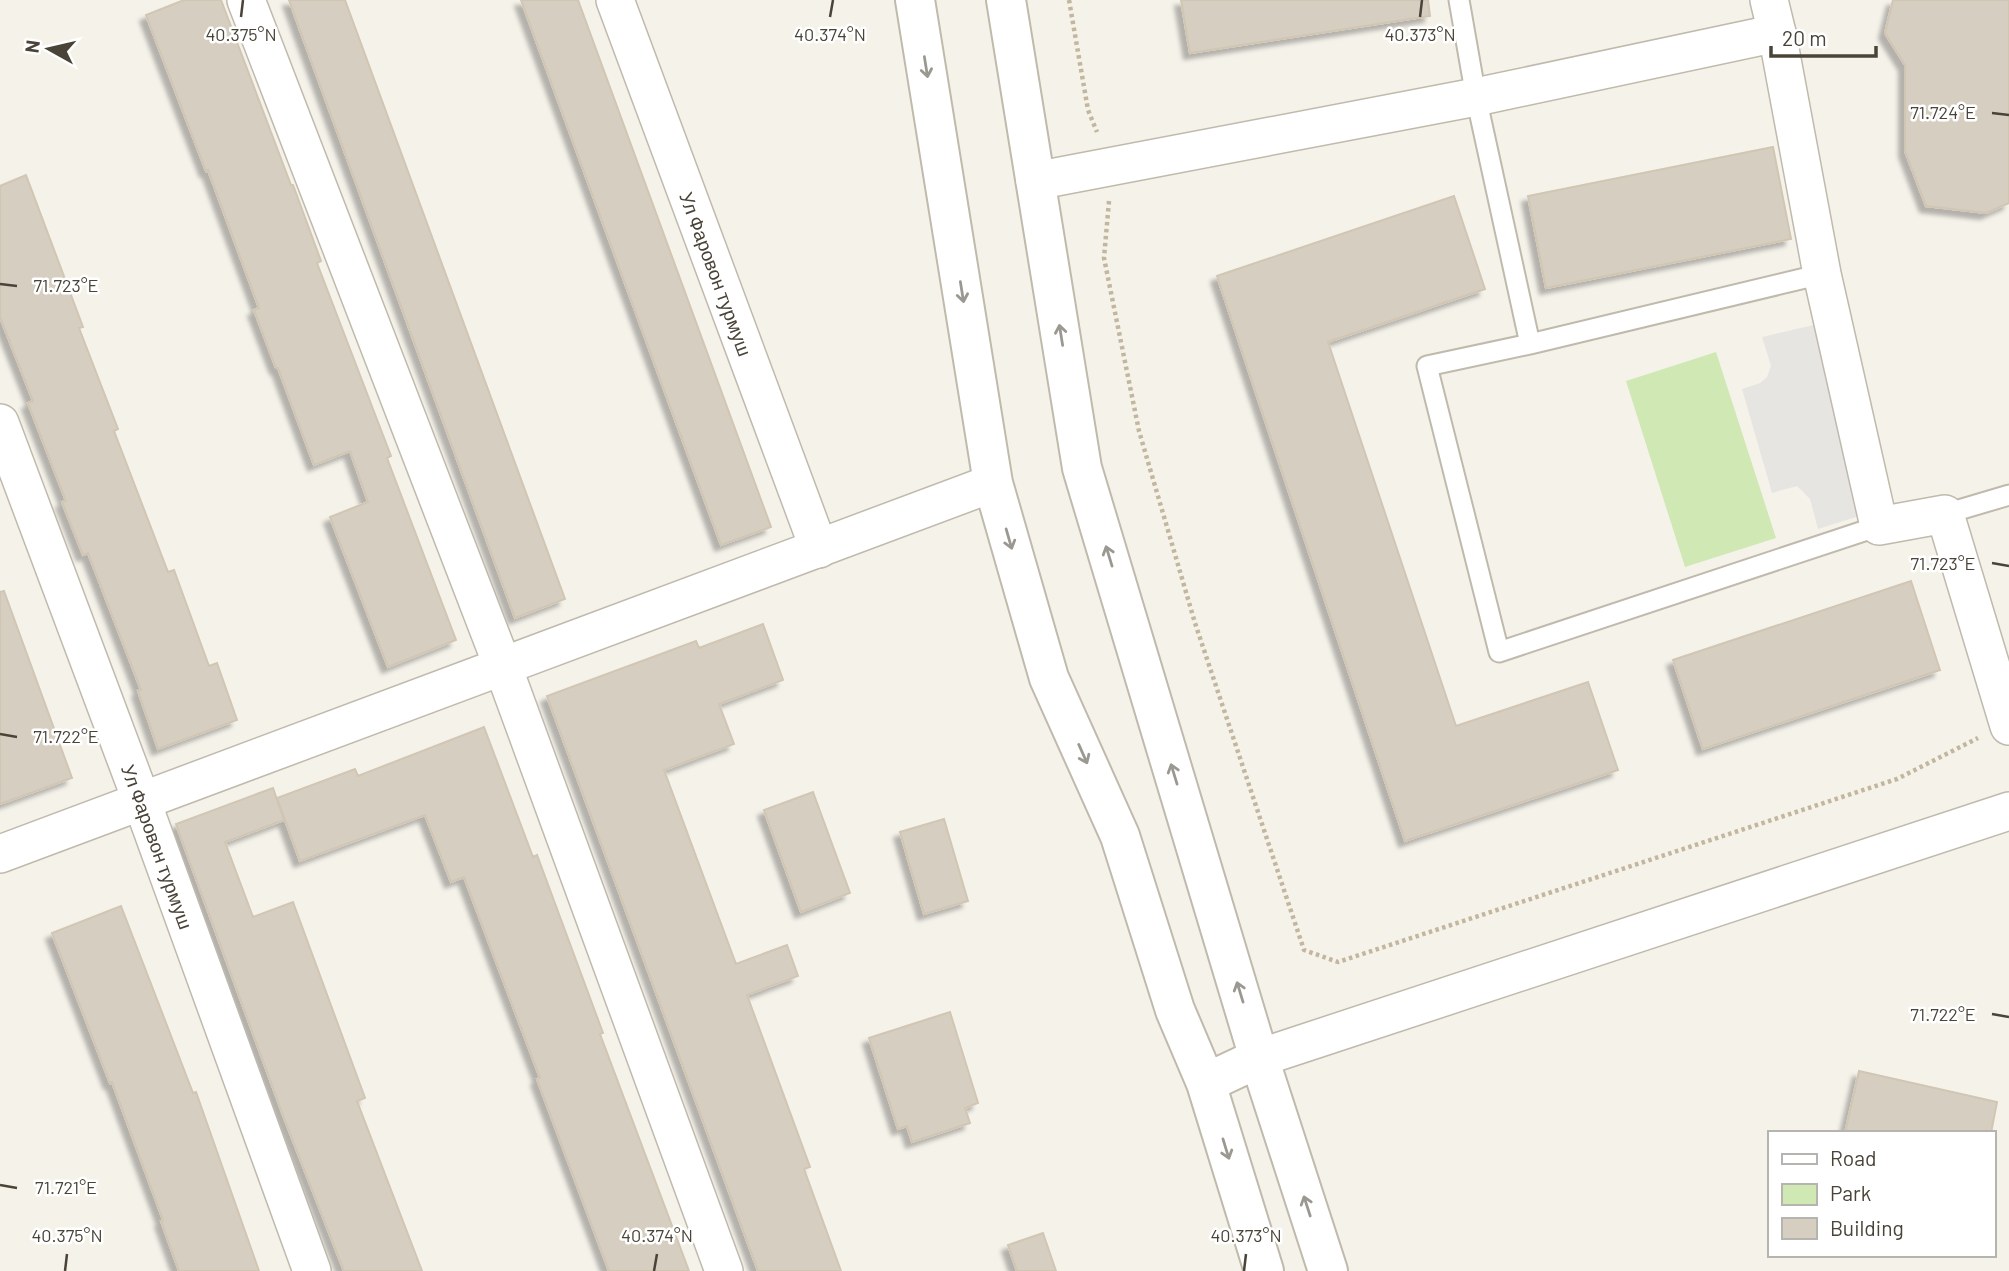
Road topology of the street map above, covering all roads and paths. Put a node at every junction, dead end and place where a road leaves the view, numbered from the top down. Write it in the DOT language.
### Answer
graph roads {
  1 [pos="246,0"];
  2 [pos="615,0"];
  3 [pos="915,0"];
  4 [pos="1006,0"];
  5 [pos="1069,0"];
  6 [pos="1459,0"];
  7 [pos="1773,17"];
  8 [pos="1476,97"];
  9 [pos="1111,166"];
  10 [pos="1035,181"];
  11 [pos="1822,274"];
  12 [pos="1530,344"];
  13 [pos="0,423"];
  14 [pos="993,483"];
  15 [pos="2009,495"];
  16 [pos="1945,514"];
  17 [pos="1879,526"];
  18 [pos="819,549"];
  19 [pos="503,667"];
  20 [pos="2009,724"];
  21 [pos="142,802"];
  22 [pos="2009,811"];
  23 [pos="0,854"];
  24 [pos="1259,1058"];
  25 [pos="1206,1083"];
  26 [pos="312,1271"];
  27 [pos="723,1271"];
  28 [pos="1264,1271"];
  29 [pos="1328,1271"];
  1 -- 19 [label="street"];
  2 -- 18 [label="street, Ул Фаровон турмуш"];
  3 -- 14 [label="street, one-way"];
  4 -- 10 [label="street"];
  5 -- 9 [label="path"];
  6 -- 8 [label="lane"];
  7 -- 8 [label="street"];
  7 -- 11 [label="street"];
  8 -- 9 [label="street"];
  8 -- 12 [label="lane"];
  9 -- 10 [label="street"];
  9 -- 20 [label="path"];
  24 -- 10 [label="street, one-way"];
  11 -- 12 [label="lane"];
  11 -- 17 [label="street"];
  12 -- 17 [label="lane"];
  13 -- 21 [label="street, Ул Фаровон турмуш"];
  14 -- 18 [label="street"];
  14 -- 25 [label="street, one-way"];
  15 -- 16 [label="lane"];
  16 -- 17 [label="street"];
  16 -- 20 [label="street"];
  18 -- 19 [label="street"];
  19 -- 21 [label="street"];
  19 -- 27 [label="street"];
  21 -- 23 [label="street"];
  21 -- 26 [label="street, Ул Фаровон турмуш"];
  22 -- 24 [label="street"];
  24 -- 25 [label="street"];
  29 -- 24 [label="street, one-way"];
  25 -- 28 [label="street, one-way"];
}
